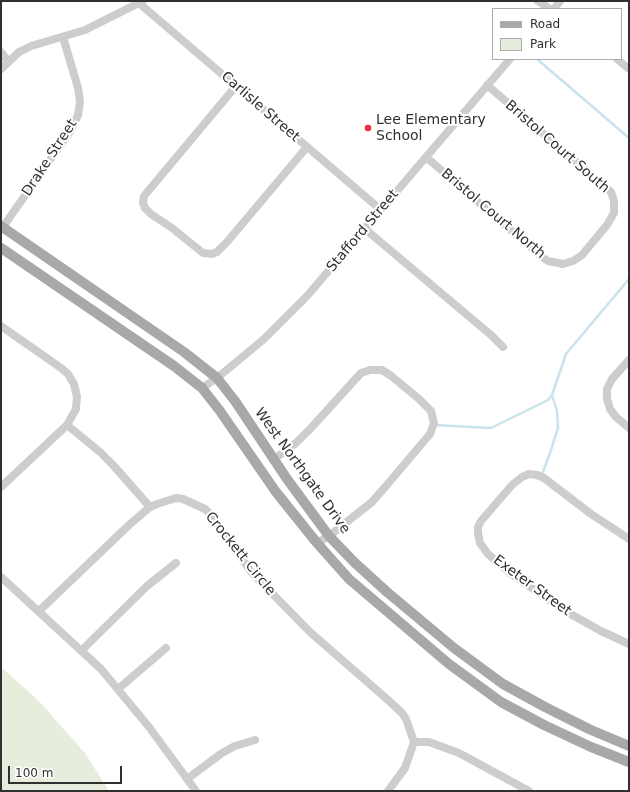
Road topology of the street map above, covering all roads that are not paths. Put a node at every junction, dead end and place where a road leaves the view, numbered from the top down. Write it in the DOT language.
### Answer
graph roads {
  1 [pos="538,1"];
  2 [pos="142,2"];
  3 [pos="548,8"];
  4 [pos="63,37"];
  5 [pos="1,52"];
  6 [pos="509,60"];
  7 [pos="618,60"];
  8 [pos="8,61"];
  9 [pos="1,68"];
  10 [pos="629,69"];
  11 [pos="486,85"];
  12 [pos="236,86"];
  13 [pos="307,147"];
  14 [pos="426,157"];
  15 [pos="381,210"];
  16 [pos="2,227"];
  17 [pos="365,229"];
  18 [pos="1,248"];
  19 [pos="563,264"];
  20 [pos="1,326"];
  21 [pos="503,347"];
  22 [pos="629,360"];
  23 [pos="217,378"];
  24 [pos="202,388"];
  25 [pos="68,425"];
  26 [pos="629,428"];
  27 [pos="273,460"];
  28 [pos="1,487"];
  29 [pos="150,508"];
  30 [pos="329,536"];
  31 [pos="629,539"];
  32 [pos="317,544"];
  33 [pos="176,562"];
  34 [pos="1,577"];
  35 [pos="39,611"];
  36 [pos="629,644"];
  37 [pos="166,648"];
  38 [pos="82,650"];
  39 [pos="118,689"];
  40 [pos="255,740"];
  41 [pos="414,742"];
  42 [pos="629,746"];
  43 [pos="629,762"];
  44 [pos="188,779"];
  45 [pos="196,791"];
  46 [pos="388,791"];
  47 [pos="529,791"];
  1 -- 3 [label="street"];
  2 -- 4 [label="street"];
  2 -- 12 [label="street, Carlisle Street"];
  4 -- 8 [label="street"];
  4 -- 16 [label="street, Drake Street"];
  5 -- 8 [label="street"];
  6 -- 11 [label="street, Stafford Street"];
  7 -- 10 [label="street"];
  8 -- 9 [label="street"];
  11 -- 14 [label="street, Stafford Street"];
  11 -- 19 [label="street, Bristol Court South"];
  12 -- 13 [label="street, Carlisle Street"];
  12 -- 13 [label="street"];
  13 -- 15 [label="street, Carlisle Street"];
  14 -- 15 [label="street, Stafford Street"];
  14 -- 19 [label="street, Bristol Court North"];
  15 -- 17 [label="street, Stafford Street"];
  16 -- 23 [label="main road, West Northgate Drive"];
  17 -- 21 [label="street"];
  17 -- 23 [label="street, Stafford Street"];
  18 -- 24 [label="main road"];
  20 -- 25 [label="street"];
  22 -- 26 [label="street"];
  23 -- 24 [label="street, Stafford Street"];
  23 -- 27 [label="main road, West Northgate Drive"];
  24 -- 32 [label="main road"];
  25 -- 28 [label="street"];
  25 -- 29 [label="street"];
  27 -- 30 [label="main road, West Northgate Drive"];
  27 -- 30 [label="street"];
  29 -- 35 [label="street, Crockett Circle"];
  29 -- 41 [label="street, Crockett Circle"];
  30 -- 32 [label="street"];
  30 -- 42 [label="main road, West Northgate Drive"];
  31 -- 36 [label="street, Exeter Street"];
  32 -- 43 [label="main road"];
  33 -- 38 [label="street"];
  34 -- 35 [label="street"];
  35 -- 38 [label="street"];
  37 -- 39 [label="street"];
  38 -- 39 [label="street"];
  39 -- 44 [label="street"];
  40 -- 44 [label="street"];
  41 -- 46 [label="street"];
  41 -- 47 [label="street"];
  44 -- 45 [label="street"];
}
